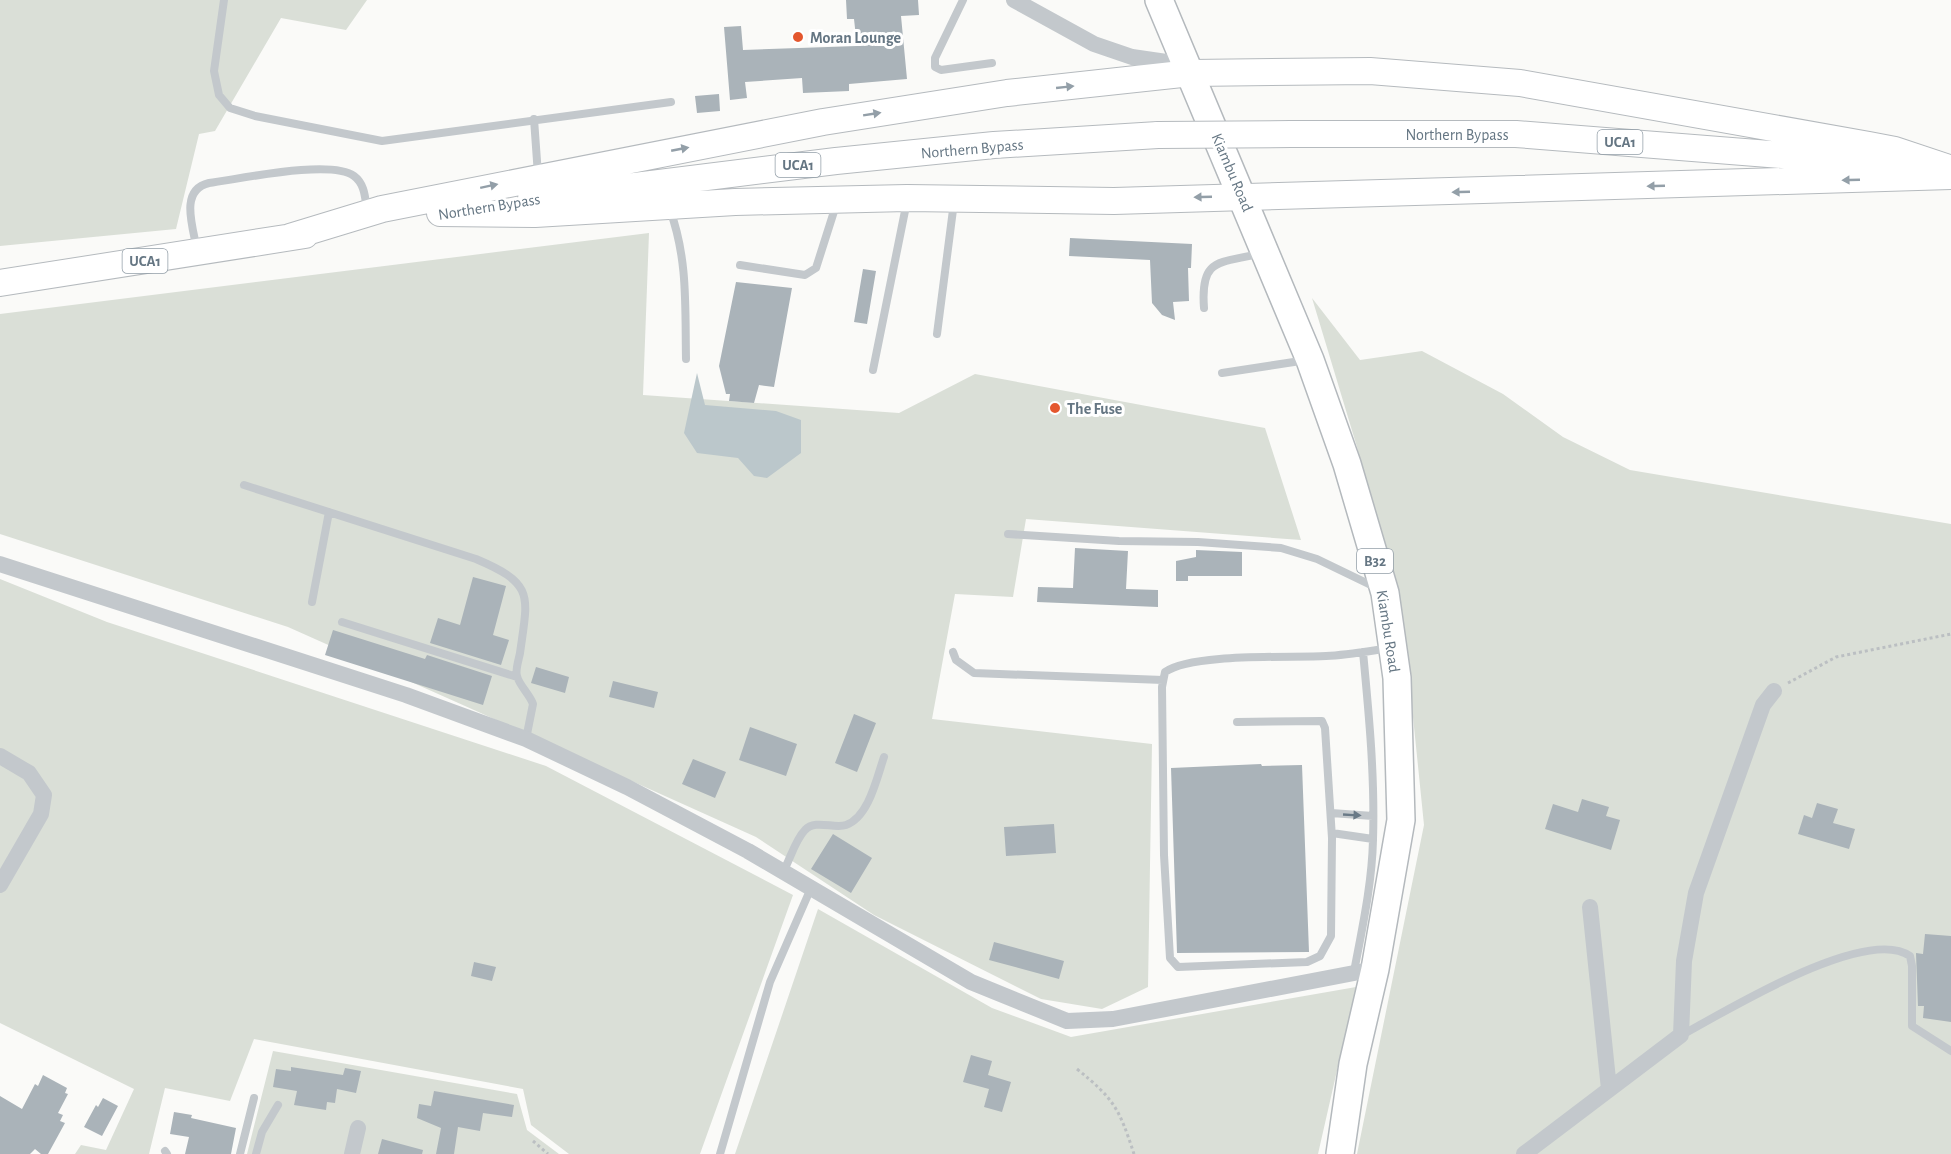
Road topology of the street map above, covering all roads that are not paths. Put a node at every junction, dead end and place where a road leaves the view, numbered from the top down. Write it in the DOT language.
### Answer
graph roads {
  1 [pos="224,0"];
  2 [pos="963,0"];
  3 [pos="1014,0"];
  4 [pos="1159,0"];
  5 [pos="992,63"];
  6 [pos="1189,69"];
  7 [pos="671,102"];
  8 [pos="534,119"];
  9 [pos="1950,171"];
  10 [pos="538,177"];
  11 [pos="1242,196"];
  12 [pos="907,198"];
  13 [pos="954,198"];
  14 [pos="838,199"];
  15 [pos="668,207"];
  16 [pos="368,213"];
  17 [pos="440,213"];
  18 [pos="290,237"];
  19 [pos="1266,252"];
  20 [pos="197,254"];
  21 [pos="740,265"];
  22 [pos="0,283"];
  23 [pos="1204,308"];
  24 [pos="937,334"];
  25 [pos="687,359"];
  26 [pos="1310,360"];
  27 [pos="873,370"];
  28 [pos="1222,373"];
  29 [pos="244,485"];
  30 [pos="329,512"];
  31 [pos="1008,534"];
  32 [pos="0,564"];
  33 [pos="1385,593"];
  34 [pos="312,602"];
  35 [pos="342,622"];
  36 [pos="1393,648"];
  37 [pos="953,652"];
  38 [pos="1363,652"];
  39 [pos="517,677"];
  40 [pos="1163,680"];
  41 [pos="1774,691"];
  42 [pos="1237,722"];
  43 [pos="526,738"];
  44 [pos="0,756"];
  45 [pos="884,757"];
  46 [pos="1331,813"];
  47 [pos="1373,816"];
  48 [pos="1332,833"];
  49 [pos="1373,839"];
  50 [pos="783,872"];
  51 [pos="0,885"];
  52 [pos="811,888"];
  53 [pos="1590,906"];
  54 [pos="1365,971"];
  55 [pos="1682,1035"];
  56 [pos="1951,1051"];
  57 [pos="1609,1089"];
  58 [pos="254,1098"];
  59 [pos="278,1105"];
  60 [pos="358,1128"];
  61 [pos="240,1154"];
  62 [pos="256,1154"];
  63 [pos="352,1154"];
  64 [pos="720,1154"];
  65 [pos="1340,1154"];
  66 [pos="1524,1154"];
  1 -- 8 [label="lane"];
  2 -- 5 [label="lane"];
  3 -- 6 [label="street"];
  4 -- 6 [label="highway, Kiambu Road / B32"];
  6 -- 9 [label="main road"];
  10 -- 6 [label="main road, one-way"];
  6 -- 11 [label="highway, Kiambu Road / B32"];
  7 -- 8 [label="lane"];
  8 -- 10 [label="lane"];
  9 -- 11 [label="main road, one-way"];
  9 -- 17 [label="main road, Northern Bypass / UCA1, bridge"];
  16 -- 10 [label="main road, one-way"];
  11 -- 13 [label="main road, one-way"];
  11 -- 19 [label="highway, Kiambu Road / B32"];
  12 -- 13 [label="main road"];
  12 -- 14 [label="main road"];
  12 -- 27 [label="lane"];
  13 -- 24 [label="lane"];
  14 -- 15 [label="main road"];
  14 -- 21 [label="lane"];
  15 -- 17 [label="main road"];
  15 -- 25 [label="lane"];
  16 -- 18 [label="main road"];
  16 -- 20 [label="lane"];
  17 -- 18 [label="main road, Northern Bypass / UCA1"];
  18 -- 20 [label="main road, Northern Bypass / UCA1"];
  19 -- 23 [label="lane"];
  19 -- 26 [label="highway, Kiambu Road / B32"];
  20 -- 22 [label="main road, Northern Bypass / UCA1"];
  26 -- 28 [label="lane"];
  26 -- 33 [label="highway, Kiambu Road / B32"];
  29 -- 30 [label="lane"];
  30 -- 34 [label="lane"];
  30 -- 39 [label="lane"];
  31 -- 33 [label="lane"];
  32 -- 43 [label="street"];
  33 -- 36 [label="highway, Kiambu Road / B32"];
  35 -- 39 [label="lane"];
  36 -- 38 [label="lane"];
  36 -- 54 [label="highway, Kiambu Road / B32"];
  37 -- 40 [label="lane"];
  38 -- 40 [label="lane"];
  38 -- 47 [label="lane"];
  39 -- 43 [label="lane"];
  40 -- 48 [label="lane"];
  41 -- 55 [label="street"];
  42 -- 46 [label="lane"];
  43 -- 50 [label="street"];
  44 -- 51 [label="street"];
  45 -- 50 [label="lane"];
  46 -- 47 [label="lane, one-way"];
  46 -- 48 [label="lane"];
  47 -- 49 [label="lane"];
  48 -- 49 [label="lane"];
  49 -- 54 [label="lane"];
  50 -- 52 [label="street"];
  52 -- 54 [label="street"];
  52 -- 64 [label="lane"];
  53 -- 57 [label="street"];
  54 -- 65 [label="highway, Kiambu Road / B32"];
  55 -- 56 [label="lane"];
  55 -- 57 [label="street"];
  57 -- 66 [label="street"];
  58 -- 61 [label="lane"];
  59 -- 62 [label="lane"];
  60 -- 63 [label="street"];
}
